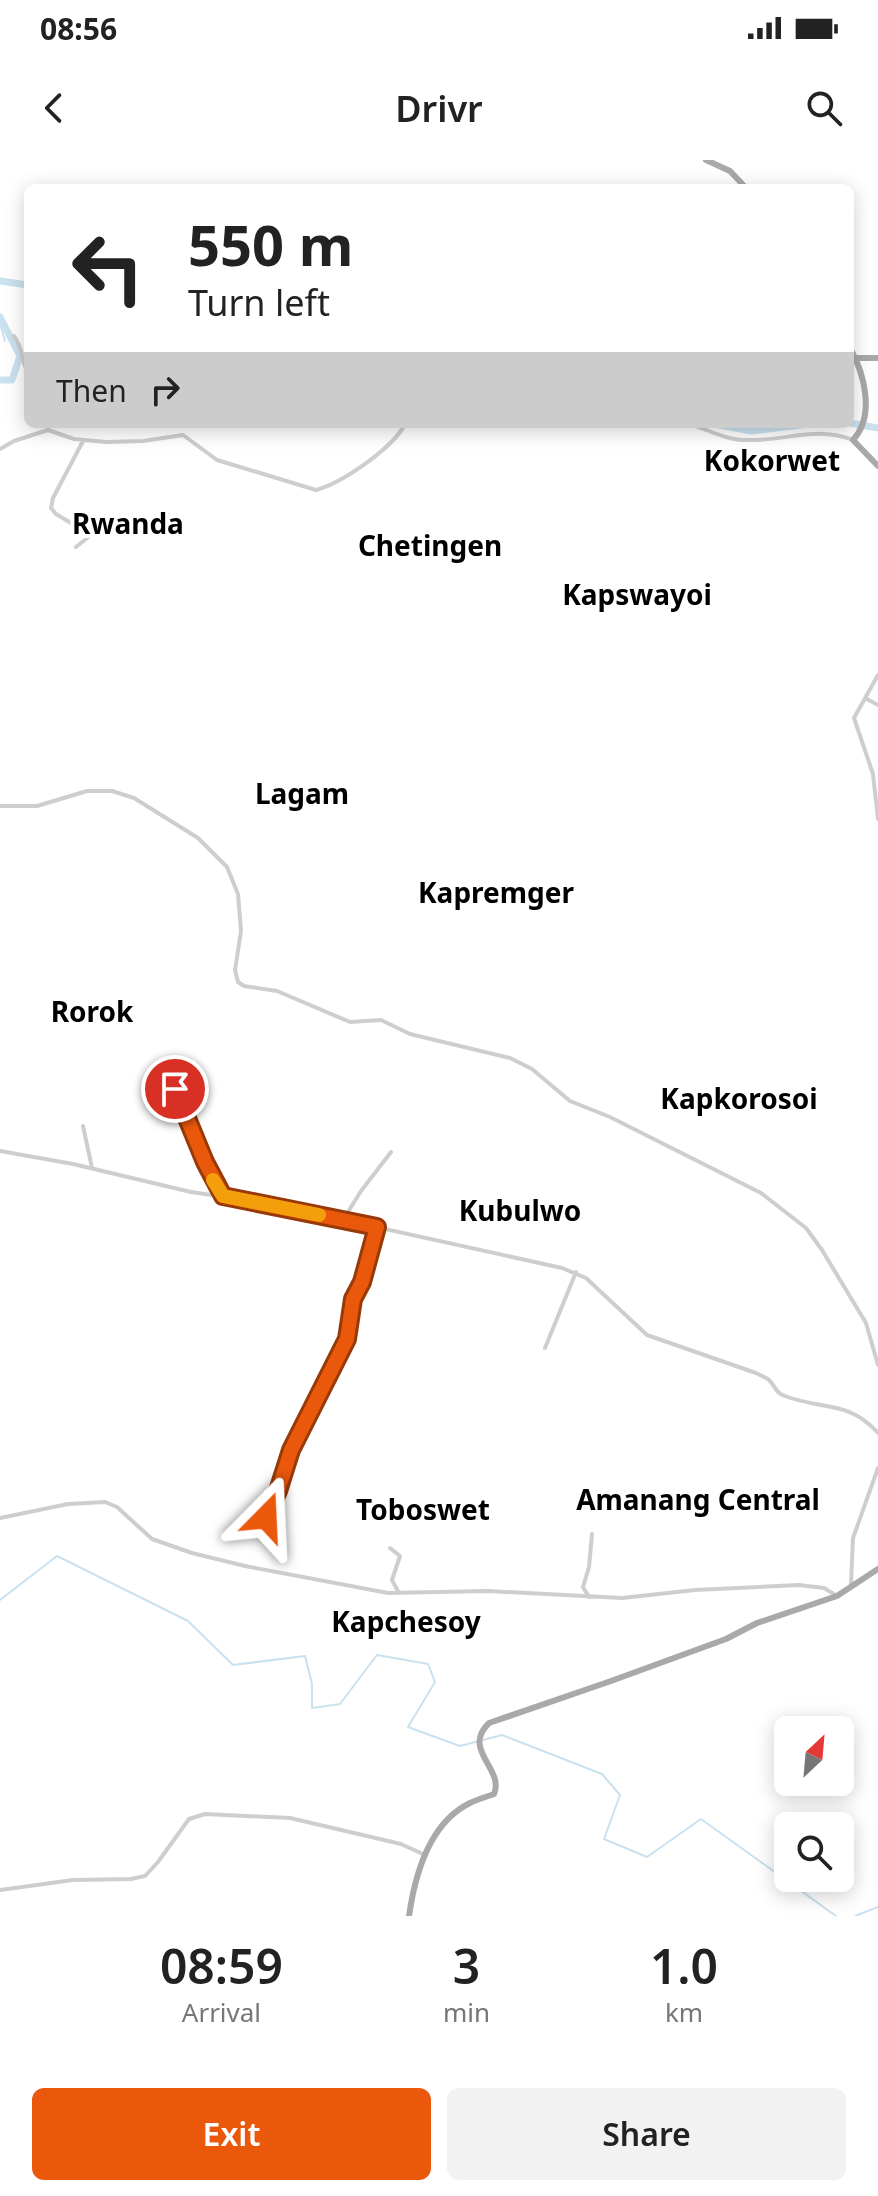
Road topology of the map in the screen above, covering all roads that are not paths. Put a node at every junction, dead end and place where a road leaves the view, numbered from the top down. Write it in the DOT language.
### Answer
graph roads {
  1 [pos="706,160"];
  2 [pos="742,184"];
  3 [pos="14,336"];
  4 [pos="854,355"];
  5 [pos="856,358"];
  6 [pos="878,358"];
  7 [pos="24,363"];
  8 [pos="54,428"];
  9 [pos="402,428"];
  10 [pos="700,428"];
  11 [pos="56,432"];
  12 [pos="856,437"];
  13 [pos="83,441"];
  14 [pos="0,449"];
  15 [pos="878,466"];
  16 [pos="76,547"];
  17 [pos="878,675"];
  18 [pos="865,698"];
  19 [pos="878,705"];
  20 [pos="0,806"];
  21 [pos="878,819"];
  22 [pos="175,1089"];
  23 [pos="83,1126"];
  24 [pos="0,1151"];
  25 [pos="391,1152"];
  26 [pos="92,1168"];
  27 [pos="223,1196"];
  28 [pos="343,1220"];
  29 [pos="377,1227"];
  30 [pos="576,1272"];
  31 [pos="545,1348"];
  32 [pos="878,1365"];
  33 [pos="878,1433"];
  34 [pos="878,1468"];
  35 [pos="266,1517"];
  36 [pos="0,1518"];
  37 [pos="592,1534"];
  38 [pos="390,1548"];
  39 [pos="878,1569"];
  40 [pos="851,1585"];
  41 [pos="399,1593"];
  42 [pos="837,1596"];
  43 [pos="589,1597"];
  44 [pos="425,1855"];
  45 [pos="0,1890"];
  46 [pos="409,1916"];
  1 -- 2 [label="main road"];
  3 -- 7 [label="street"];
  4 -- 5 [label="main road"];
  5 -- 6 [label="main road"];
  5 -- 12 [label="main road"];
  8 -- 11 [label="street"];
  9 -- 13 [label="street"];
  10 -- 12 [label="street"];
  11 -- 13 [label="street"];
  11 -- 14 [label="street"];
  12 -- 15 [label="main road"];
  13 -- 16 [label="street"];
  17 -- 18 [label="street"];
  18 -- 19 [label="street"];
  18 -- 21 [label="street"];
  20 -- 32 [label="street"];
  22 -- 27 [label="street"];
  23 -- 26 [label="street"];
  24 -- 26 [label="street"];
  25 -- 28 [label="street"];
  26 -- 27 [label="street"];
  27 -- 28 [label="street"];
  28 -- 29 [label="street"];
  29 -- 30 [label="street"];
  29 -- 35 [label="street"];
  30 -- 31 [label="street"];
  30 -- 33 [label="street"];
  34 -- 40 [label="street"];
  36 -- 41 [label="street"];
  37 -- 43 [label="street"];
  38 -- 41 [label="street"];
  39 -- 40 [label="main road"];
  40 -- 42 [label="main road"];
  41 -- 43 [label="street"];
  42 -- 43 [label="street"];
  42 -- 44 [label="main road"];
  44 -- 45 [label="street"];
  44 -- 46 [label="main road"];
}
